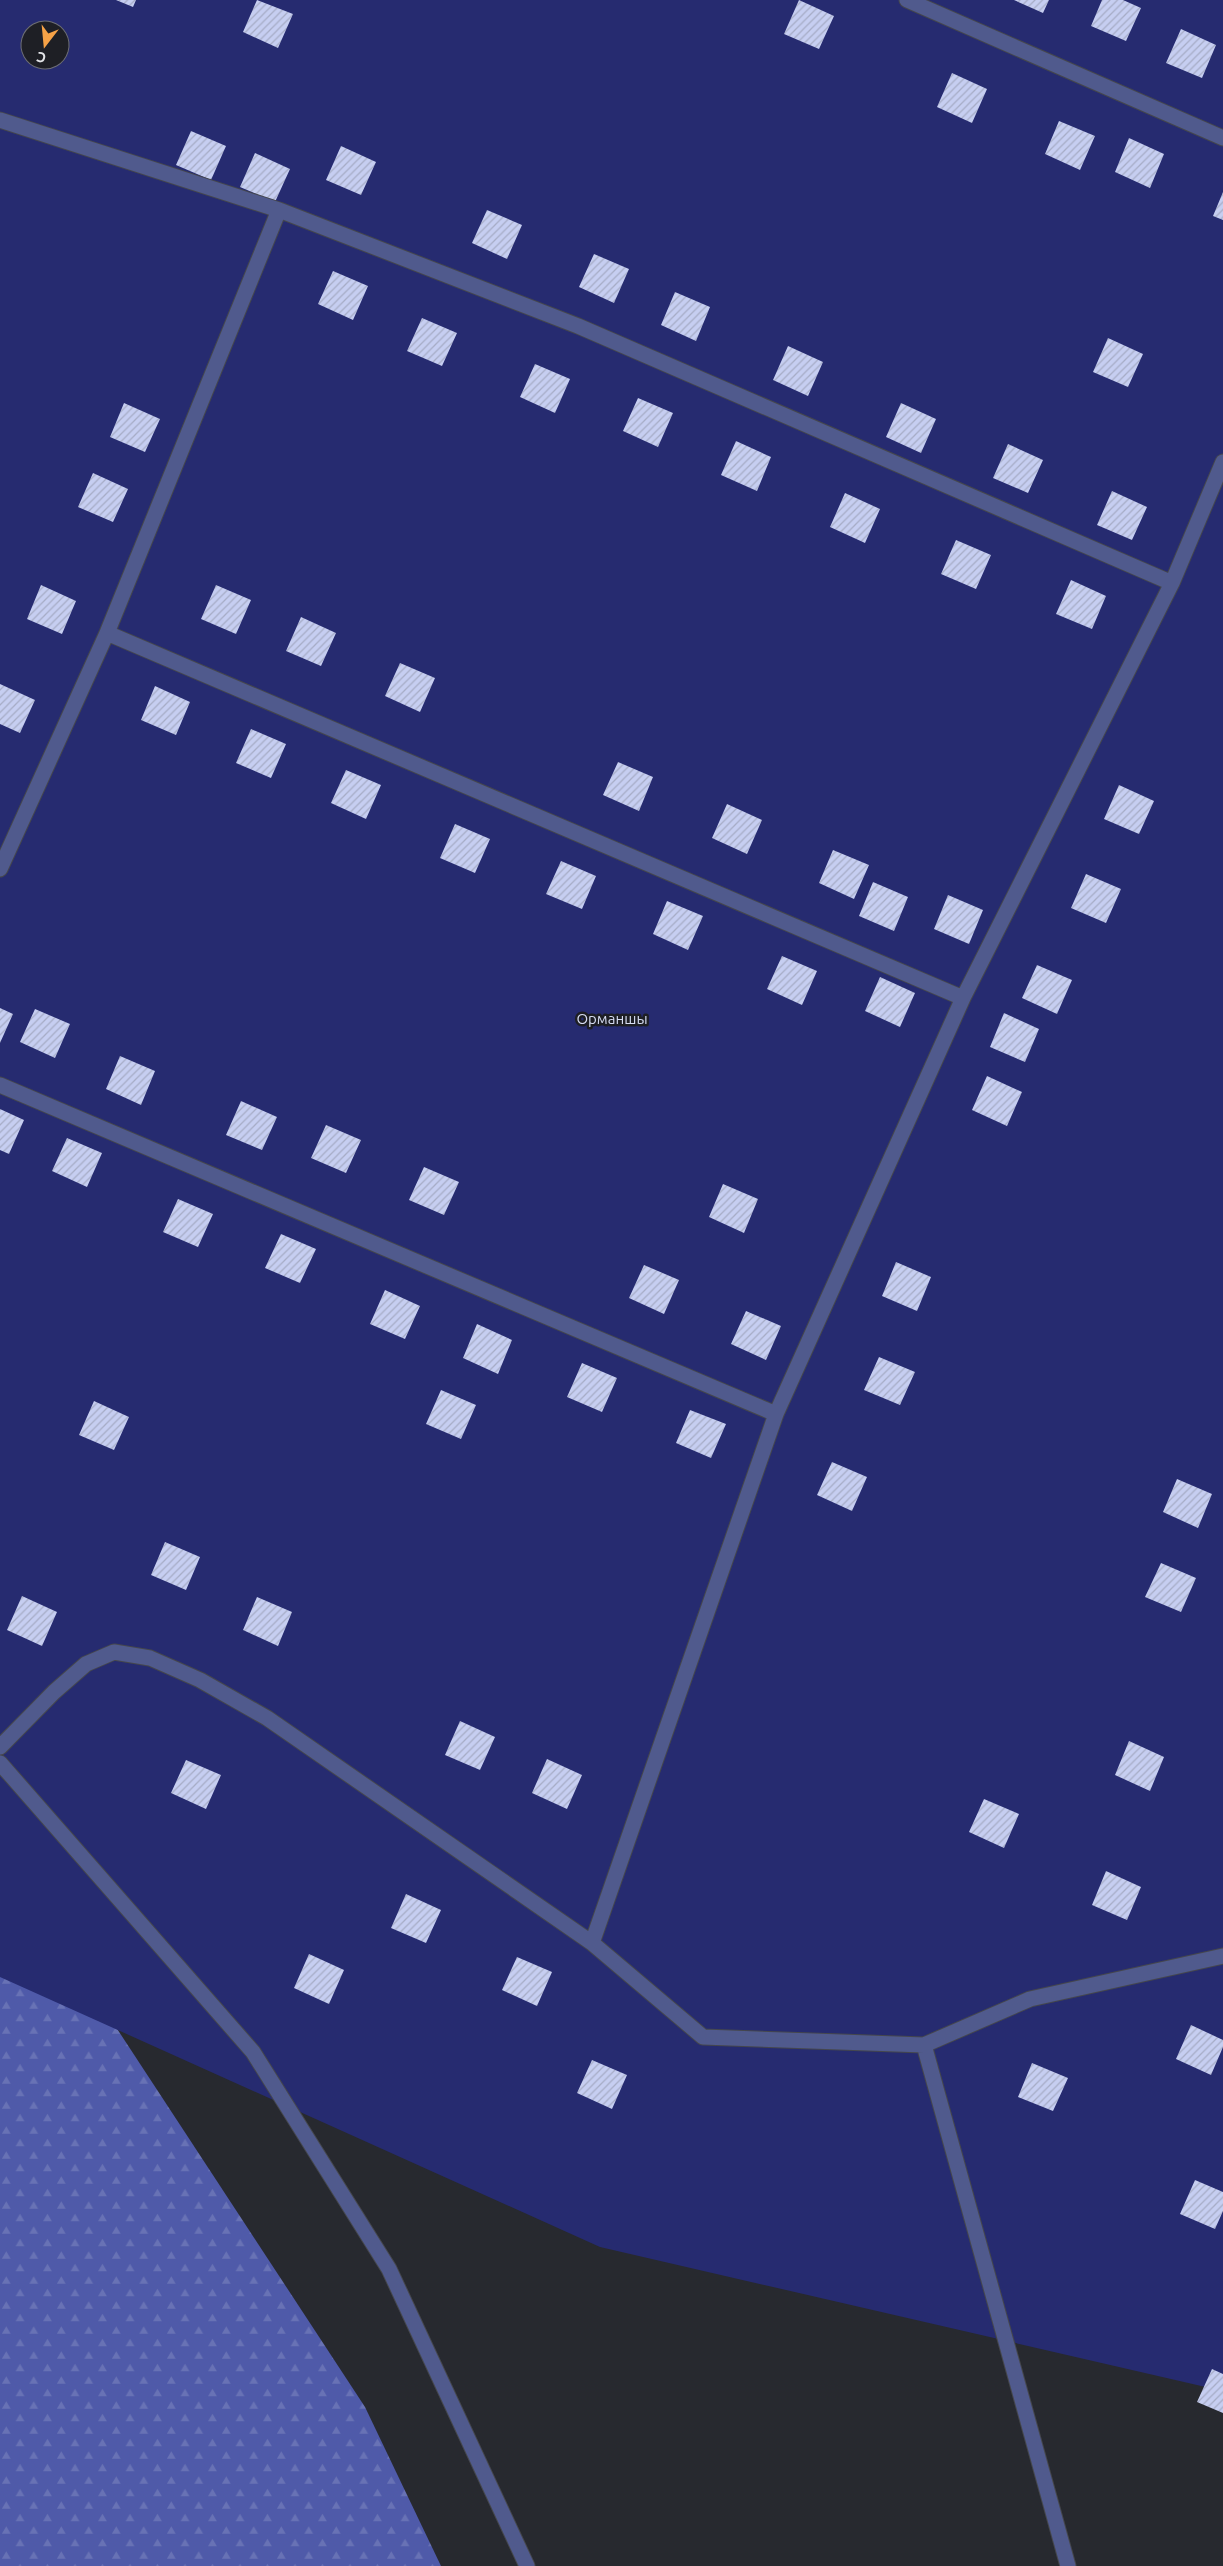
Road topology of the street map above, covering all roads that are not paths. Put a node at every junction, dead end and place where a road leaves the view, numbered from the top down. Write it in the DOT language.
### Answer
graph roads {
  1 [pos="907,0"];
  2 [pos="0,120"];
  3 [pos="1223,138"];
  4 [pos="279,210"];
  5 [pos="1223,462"];
  6 [pos="1172,583"];
  7 [pos="107,633"];
  8 [pos="0,869"];
  9 [pos="963,998"];
  10 [pos="0,1085"];
  11 [pos="776,1414"];
  12 [pos="0,1747"];
  13 [pos="0,1763"];
  14 [pos="592,1943"];
  15 [pos="1223,1956"];
  16 [pos="924,2045"];
  17 [pos="527,2566"];
  18 [pos="1068,2566"];
  1 -- 3 [label="street"];
  2 -- 4 [label="street"];
  4 -- 6 [label="street"];
  4 -- 7 [label="street"];
  5 -- 6 [label="street"];
  6 -- 9 [label="street"];
  7 -- 8 [label="street"];
  7 -- 9 [label="street"];
  9 -- 11 [label="street"];
  10 -- 11 [label="street"];
  11 -- 14 [label="street"];
  12 -- 14 [label="street"];
  13 -- 17 [label="street"];
  14 -- 16 [label="street"];
  15 -- 16 [label="street"];
  16 -- 18 [label="street"];
}
